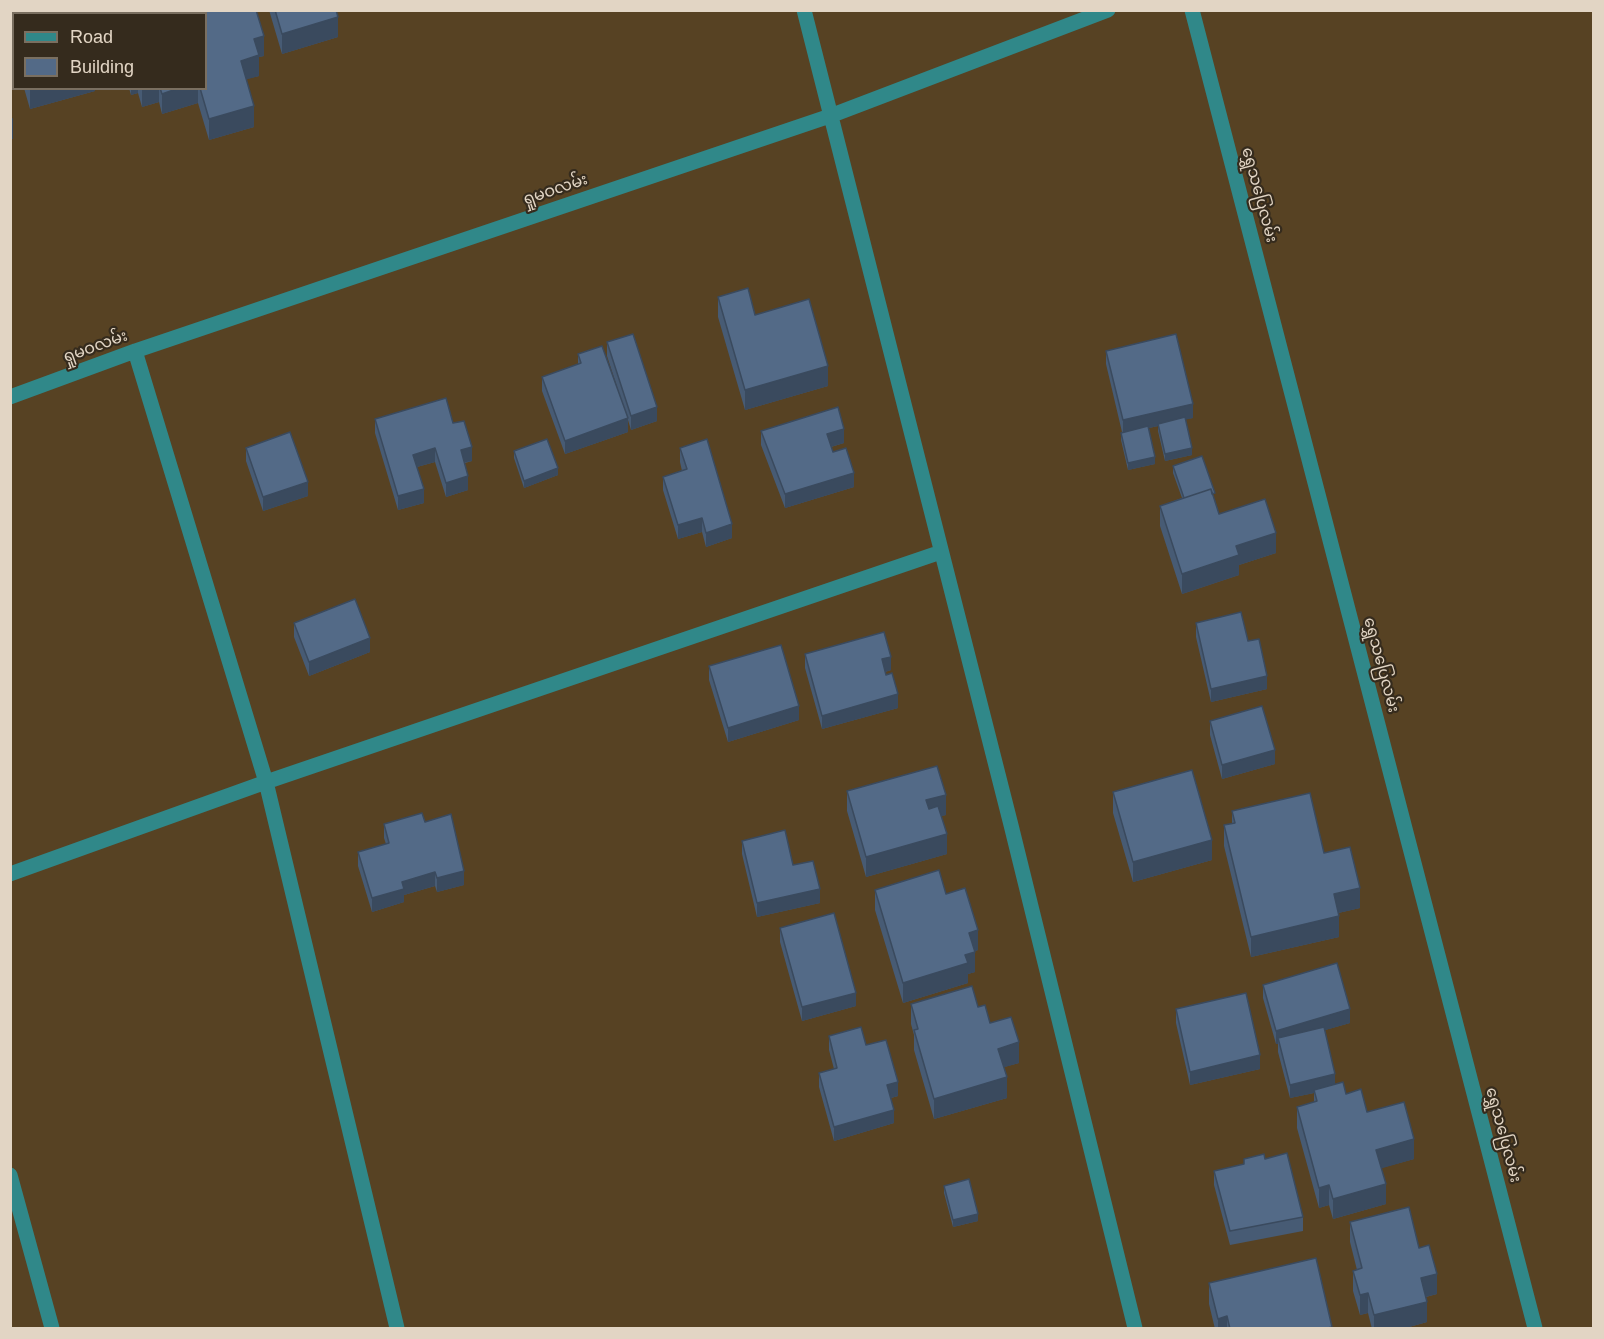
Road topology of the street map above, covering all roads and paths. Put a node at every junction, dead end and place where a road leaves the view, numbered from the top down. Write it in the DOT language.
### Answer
graph roads {
  1 [pos="804,10"];
  2 [pos="1108,10"];
  3 [pos="1192,10"];
  4 [pos="830,116"];
  5 [pos="135,351"];
  6 [pos="10,397"];
  7 [pos="941,552"];
  8 [pos="266,782"];
  9 [pos="10,873"];
  10 [pos="10,1175"];
  11 [pos="52,1329"];
  12 [pos="397,1329"];
  13 [pos="1135,1329"];
  14 [pos="1535,1329"];
  1 -- 4 [label="street"];
  2 -- 4 [label="street, ရှုမဝလမ်း"];
  3 -- 14 [label="street, ရွှေသပြေလမ်း"];
  4 -- 5 [label="street, ရှုမဝလမ်း"];
  4 -- 7 [label="street"];
  5 -- 6 [label="street, ရှုမဝလမ်း"];
  5 -- 8 [label="street"];
  7 -- 8 [label="street"];
  7 -- 13 [label="street"];
  8 -- 9 [label="street"];
  8 -- 12 [label="street"];
  10 -- 11 [label="street"];
}
